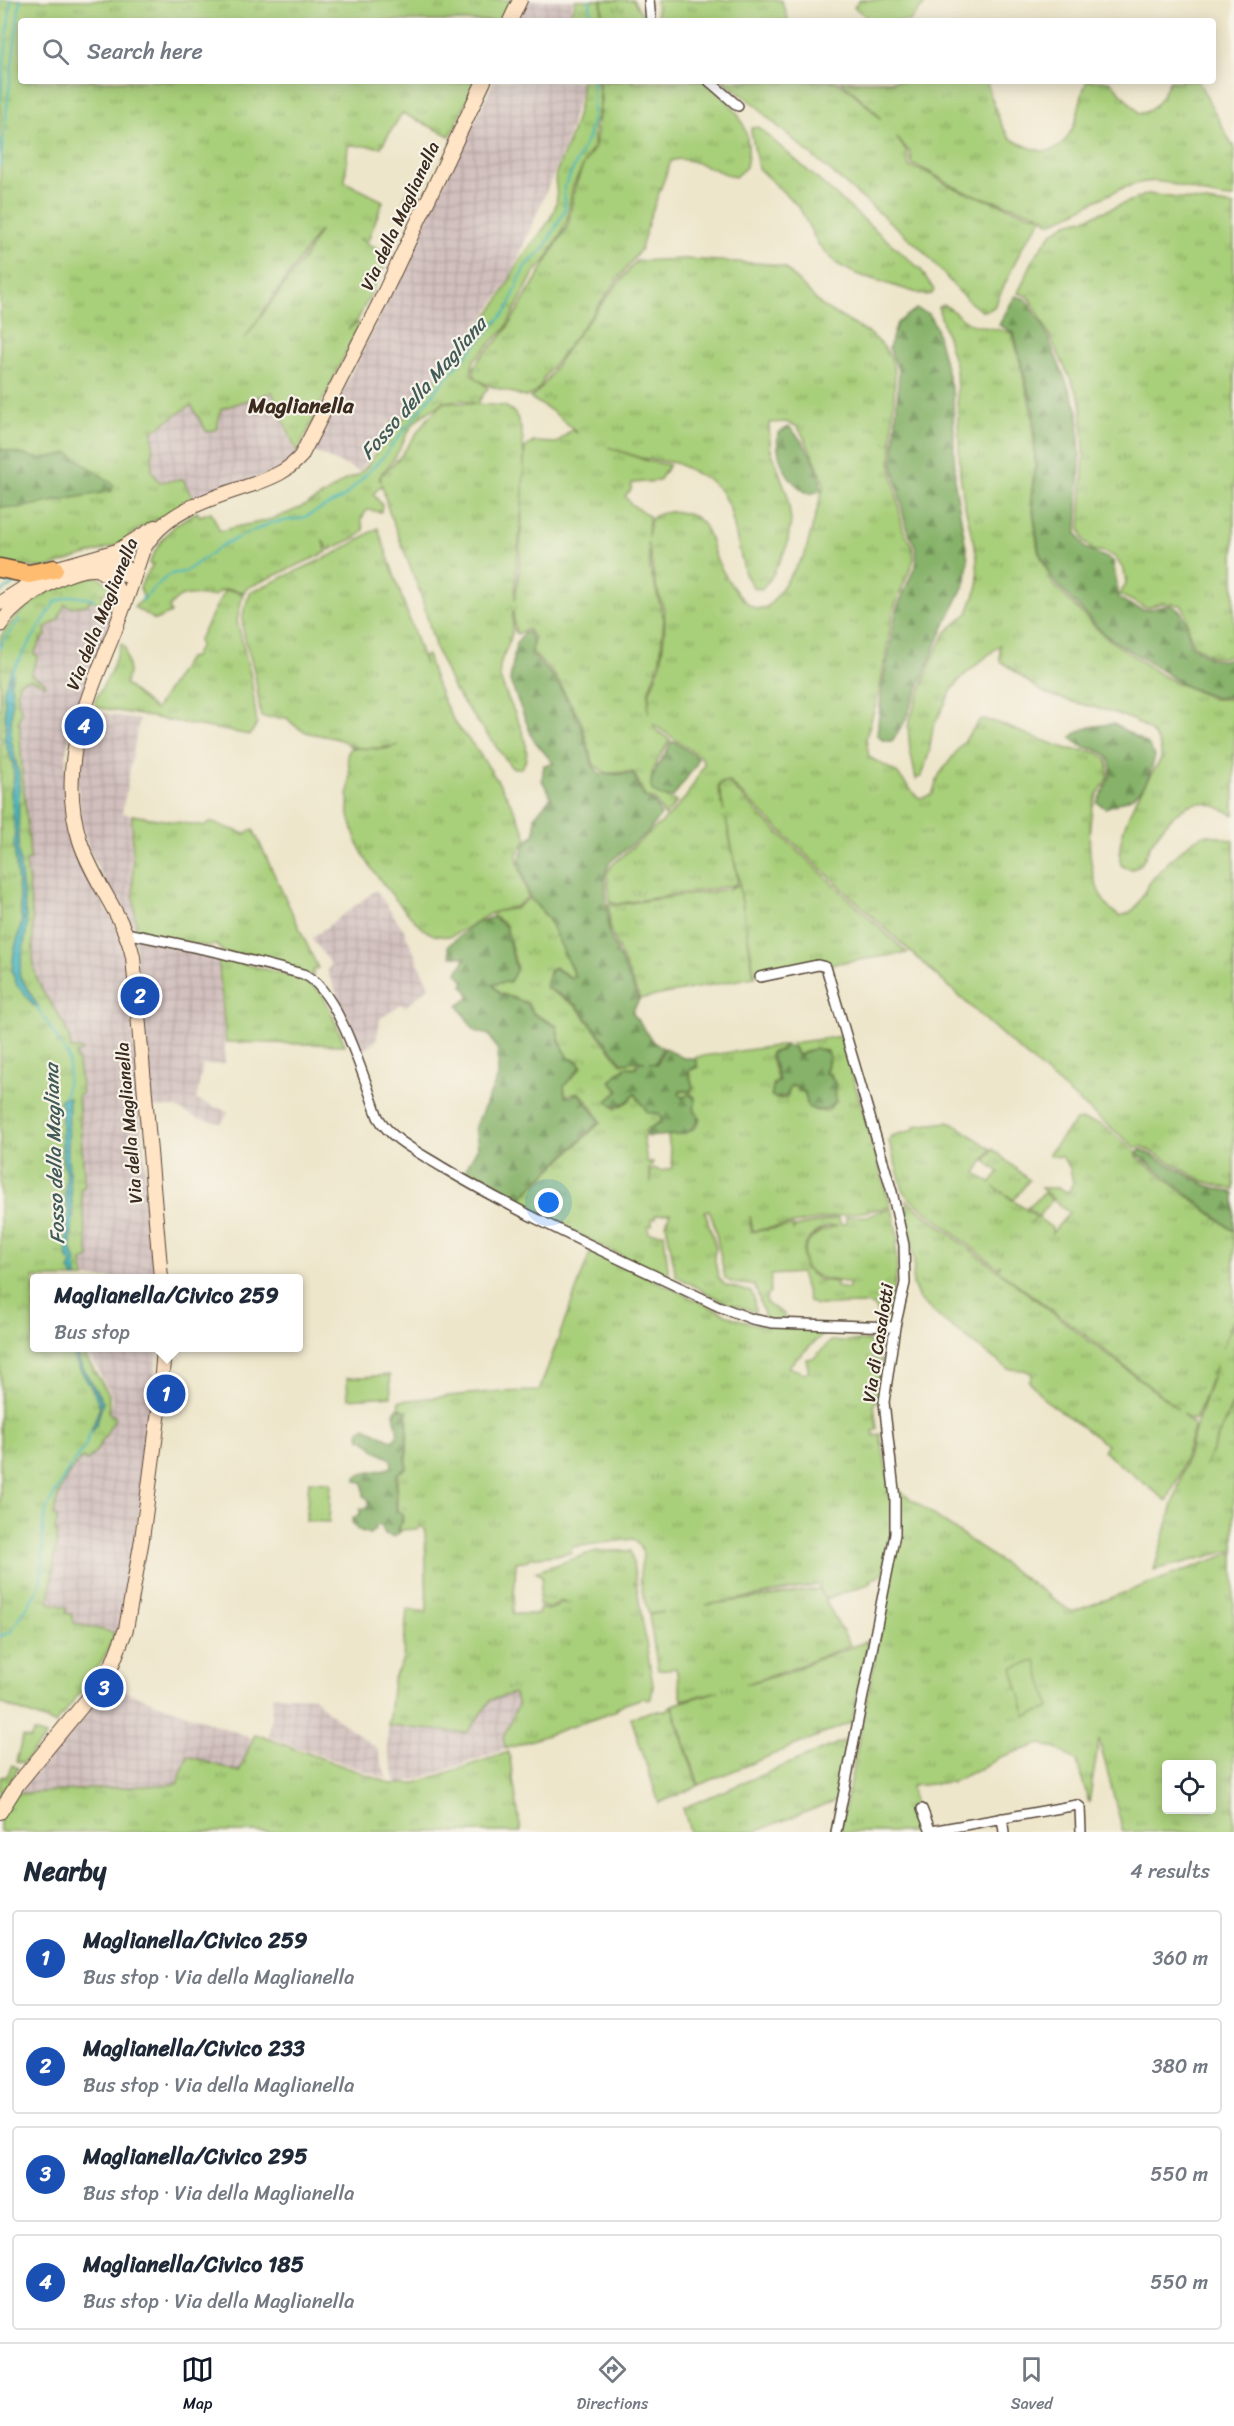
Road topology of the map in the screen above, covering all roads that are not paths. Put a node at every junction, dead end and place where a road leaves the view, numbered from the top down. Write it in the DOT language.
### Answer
graph roads {
  1 [pos="520,0"];
  2 [pos="649,0"];
  3 [pos="511,18"];
  4 [pos="651,18"];
  5 [pos="483,84"];
  6 [pos="713,84"];
  7 [pos="738,106"];
  8 [pos="166,523"];
  9 [pos="97,564"];
  10 [pos="0,568"];
  11 [pos="54,569"];
  12 [pos="135,576"];
  13 [pos="0,603"];
  14 [pos="122,612"];
  15 [pos="0,625"];
  16 [pos="126,933"];
  17 [pos="760,977"];
  18 [pos="161,1274"];
  19 [pos="895,1328"];
  20 [pos="164,1352"];
  21 [pos="922,1809"];
  22 [pos="0,1812"];
  23 [pos="1002,1818"];
  24 [pos="836,1832"];
  25 [pos="931,1832"];
  26 [pos="1004,1832"];
  27 [pos="1080,1832"];
  1 -- 3 [label="main road"];
  2 -- 4 [label="street"];
  5 -- 8 [label="main road, Via della Maglianella"];
  6 -- 7 [label="street"];
  8 -- 9 [label="main road"];
  8 -- 12 [label="main road, Via della Maglianella"];
  9 -- 11 [label="main road"];
  9 -- 12 [label="main road"];
  9 -- 14 [label="main road"];
  9 -- 15 [label="main road"];
  10 -- 11 [label="highway"];
  11 -- 13 [label="main road"];
  12 -- 14 [label="main road, Via della Maglianella"];
  14 -- 16 [label="main road, Via della Maglianella"];
  16 -- 18 [label="main road, Via della Maglianella"];
  16 -- 19 [label="street"];
  17 -- 19 [label="street, Via di Casalotti"];
  19 -- 24 [label="street, Via di Casalotti"];
  20 -- 22 [label="main road"];
  21 -- 25 [label="street"];
  23 -- 25 [label="street"];
  23 -- 26 [label="street"];
  23 -- 27 [label="street"];
}
